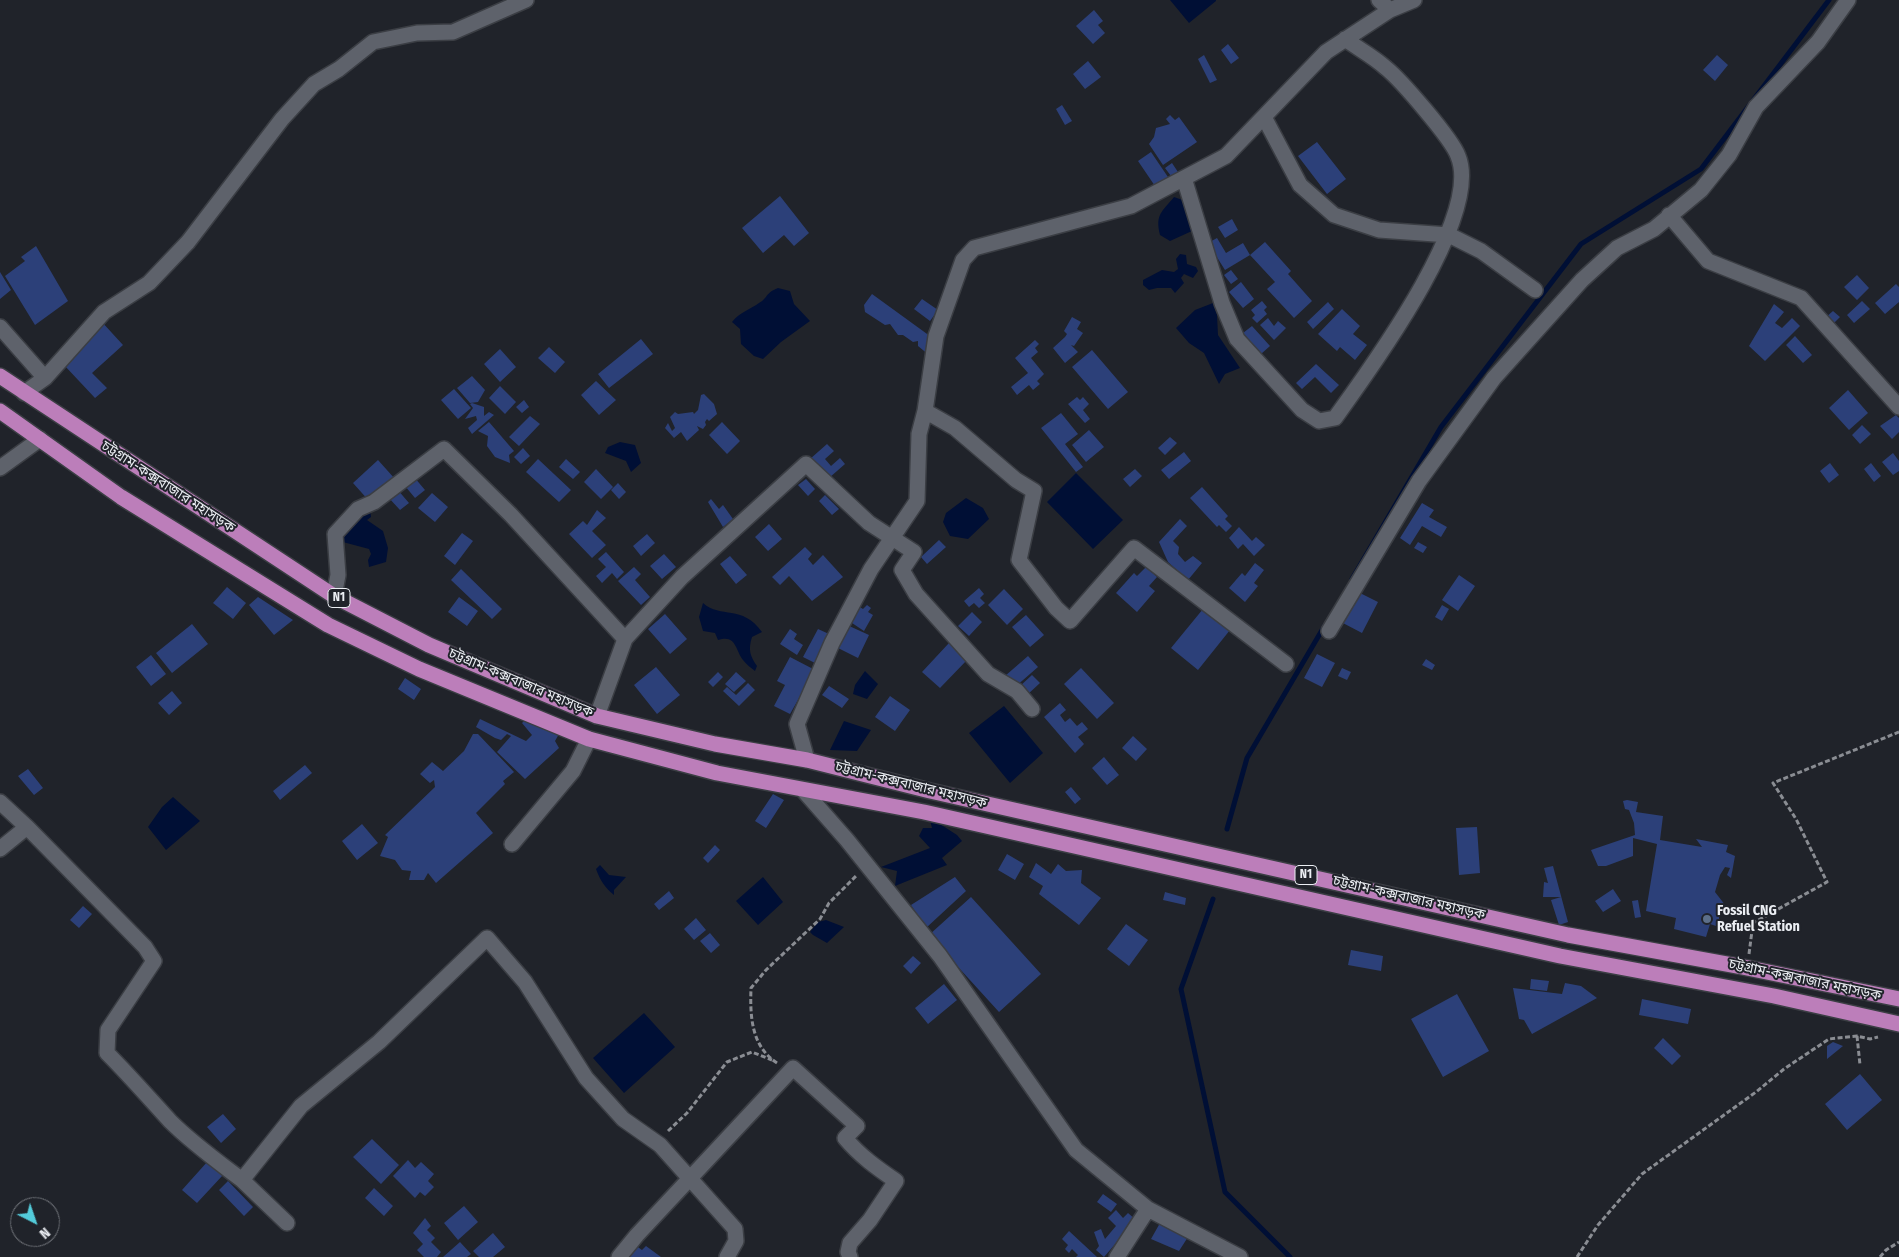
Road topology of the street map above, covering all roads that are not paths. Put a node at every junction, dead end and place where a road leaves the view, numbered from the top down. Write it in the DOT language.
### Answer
graph roads {
  1 [pos="526,0"];
  2 [pos="1414,0"];
  3 [pos="1848,0"];
  4 [pos="1384,5"];
  5 [pos="1345,39"];
  6 [pos="1264,116"];
  7 [pos="1184,178"];
  8 [pos="1669,215"];
  9 [pos="1449,235"];
  10 [pos="1535,290"];
  11 [pos="0,327"];
  12 [pos="0,376"];
  13 [pos="46,378"];
  14 [pos="24,392"];
  15 [pos="1899,407"];
  16 [pos="0,411"];
  17 [pos="925,411"];
  18 [pos="40,439"];
  19 [pos="0,468"];
  20 [pos="892,539"];
  21 [pos="334,596"];
  22 [pos="1329,631"];
  23 [pos="624,639"];
  24 [pos="1286,664"];
  25 [pos="1032,709"];
  26 [pos="597,716"];
  27 [pos="589,739"];
  28 [pos="807,760"];
  29 [pos="804,791"];
  30 [pos="0,802"];
  31 [pos="27,827"];
  32 [pos="512,844"];
  33 [pos="0,849"];
  34 [pos="1899,999"];
  35 [pos="1899,1024"];
  36 [pos="242,1180"];
  37 [pos="690,1181"];
  38 [pos="1148,1209"];
  39 [pos="287,1224"];
  40 [pos="619,1257"];
  41 [pos="727,1257"];
  42 [pos="850,1257"];
  43 [pos="1116,1257"];
  44 [pos="1240,1257"];
  1 -- 13 [label="street"];
  2 -- 4 [label="street"];
  3 -- 8 [label="street"];
  4 -- 5 [label="street"];
  5 -- 6 [label="street"];
  5 -- 9 [label="street"];
  6 -- 7 [label="street"];
  6 -- 9 [label="street"];
  7 -- 9 [label="street"];
  7 -- 17 [label="street"];
  8 -- 15 [label="street"];
  8 -- 22 [label="street"];
  9 -- 10 [label="street"];
  11 -- 13 [label="street"];
  12 -- 14 [label="highway, চট্টগ্রাম-কক্সবাজার মহাসড়ক / N1"];
  13 -- 14 [label="street"];
  14 -- 21 [label="highway, চট্টগ্রাম-কক্সবাজার মহাসড়ক / N1"];
  16 -- 18 [label="highway, চট্টগ্রাম-কক্সবাজার মহাসড়ক / N1"];
  17 -- 20 [label="street"];
  17 -- 24 [label="street"];
  18 -- 19 [label="street"];
  18 -- 27 [label="highway, চট্টগ্রাম-কক্সবাজার মহাসড়ক / N1"];
  20 -- 23 [label="street"];
  20 -- 25 [label="street"];
  20 -- 28 [label="street"];
  21 -- 23 [label="street"];
  21 -- 26 [label="highway, চট্টগ্রাম-কক্সবাজার মহাসড়ক / N1"];
  23 -- 26 [label="street"];
  26 -- 28 [label="highway, চট্টগ্রাম-কক্সবাজার মহাসড়ক / N1"];
  27 -- 29 [label="highway, চট্টগ্রাম-কক্সবাজার মহাসড়ক / N1"];
  27 -- 32 [label="street"];
  28 -- 34 [label="highway, চট্টগ্রাম-কক্সবাজার মহাসড়ক / N1"];
  29 -- 35 [label="highway, চট্টগ্রাম-কক্সবাজার মহাসড়ক / N1"];
  29 -- 38 [label="street"];
  30 -- 31 [label="street"];
  31 -- 33 [label="street"];
  31 -- 36 [label="street"];
  36 -- 37 [label="street"];
  36 -- 39 [label="street"];
  37 -- 40 [label="street"];
  37 -- 41 [label="street"];
  37 -- 42 [label="street"];
  38 -- 43 [label="street"];
  38 -- 44 [label="street"];
}
